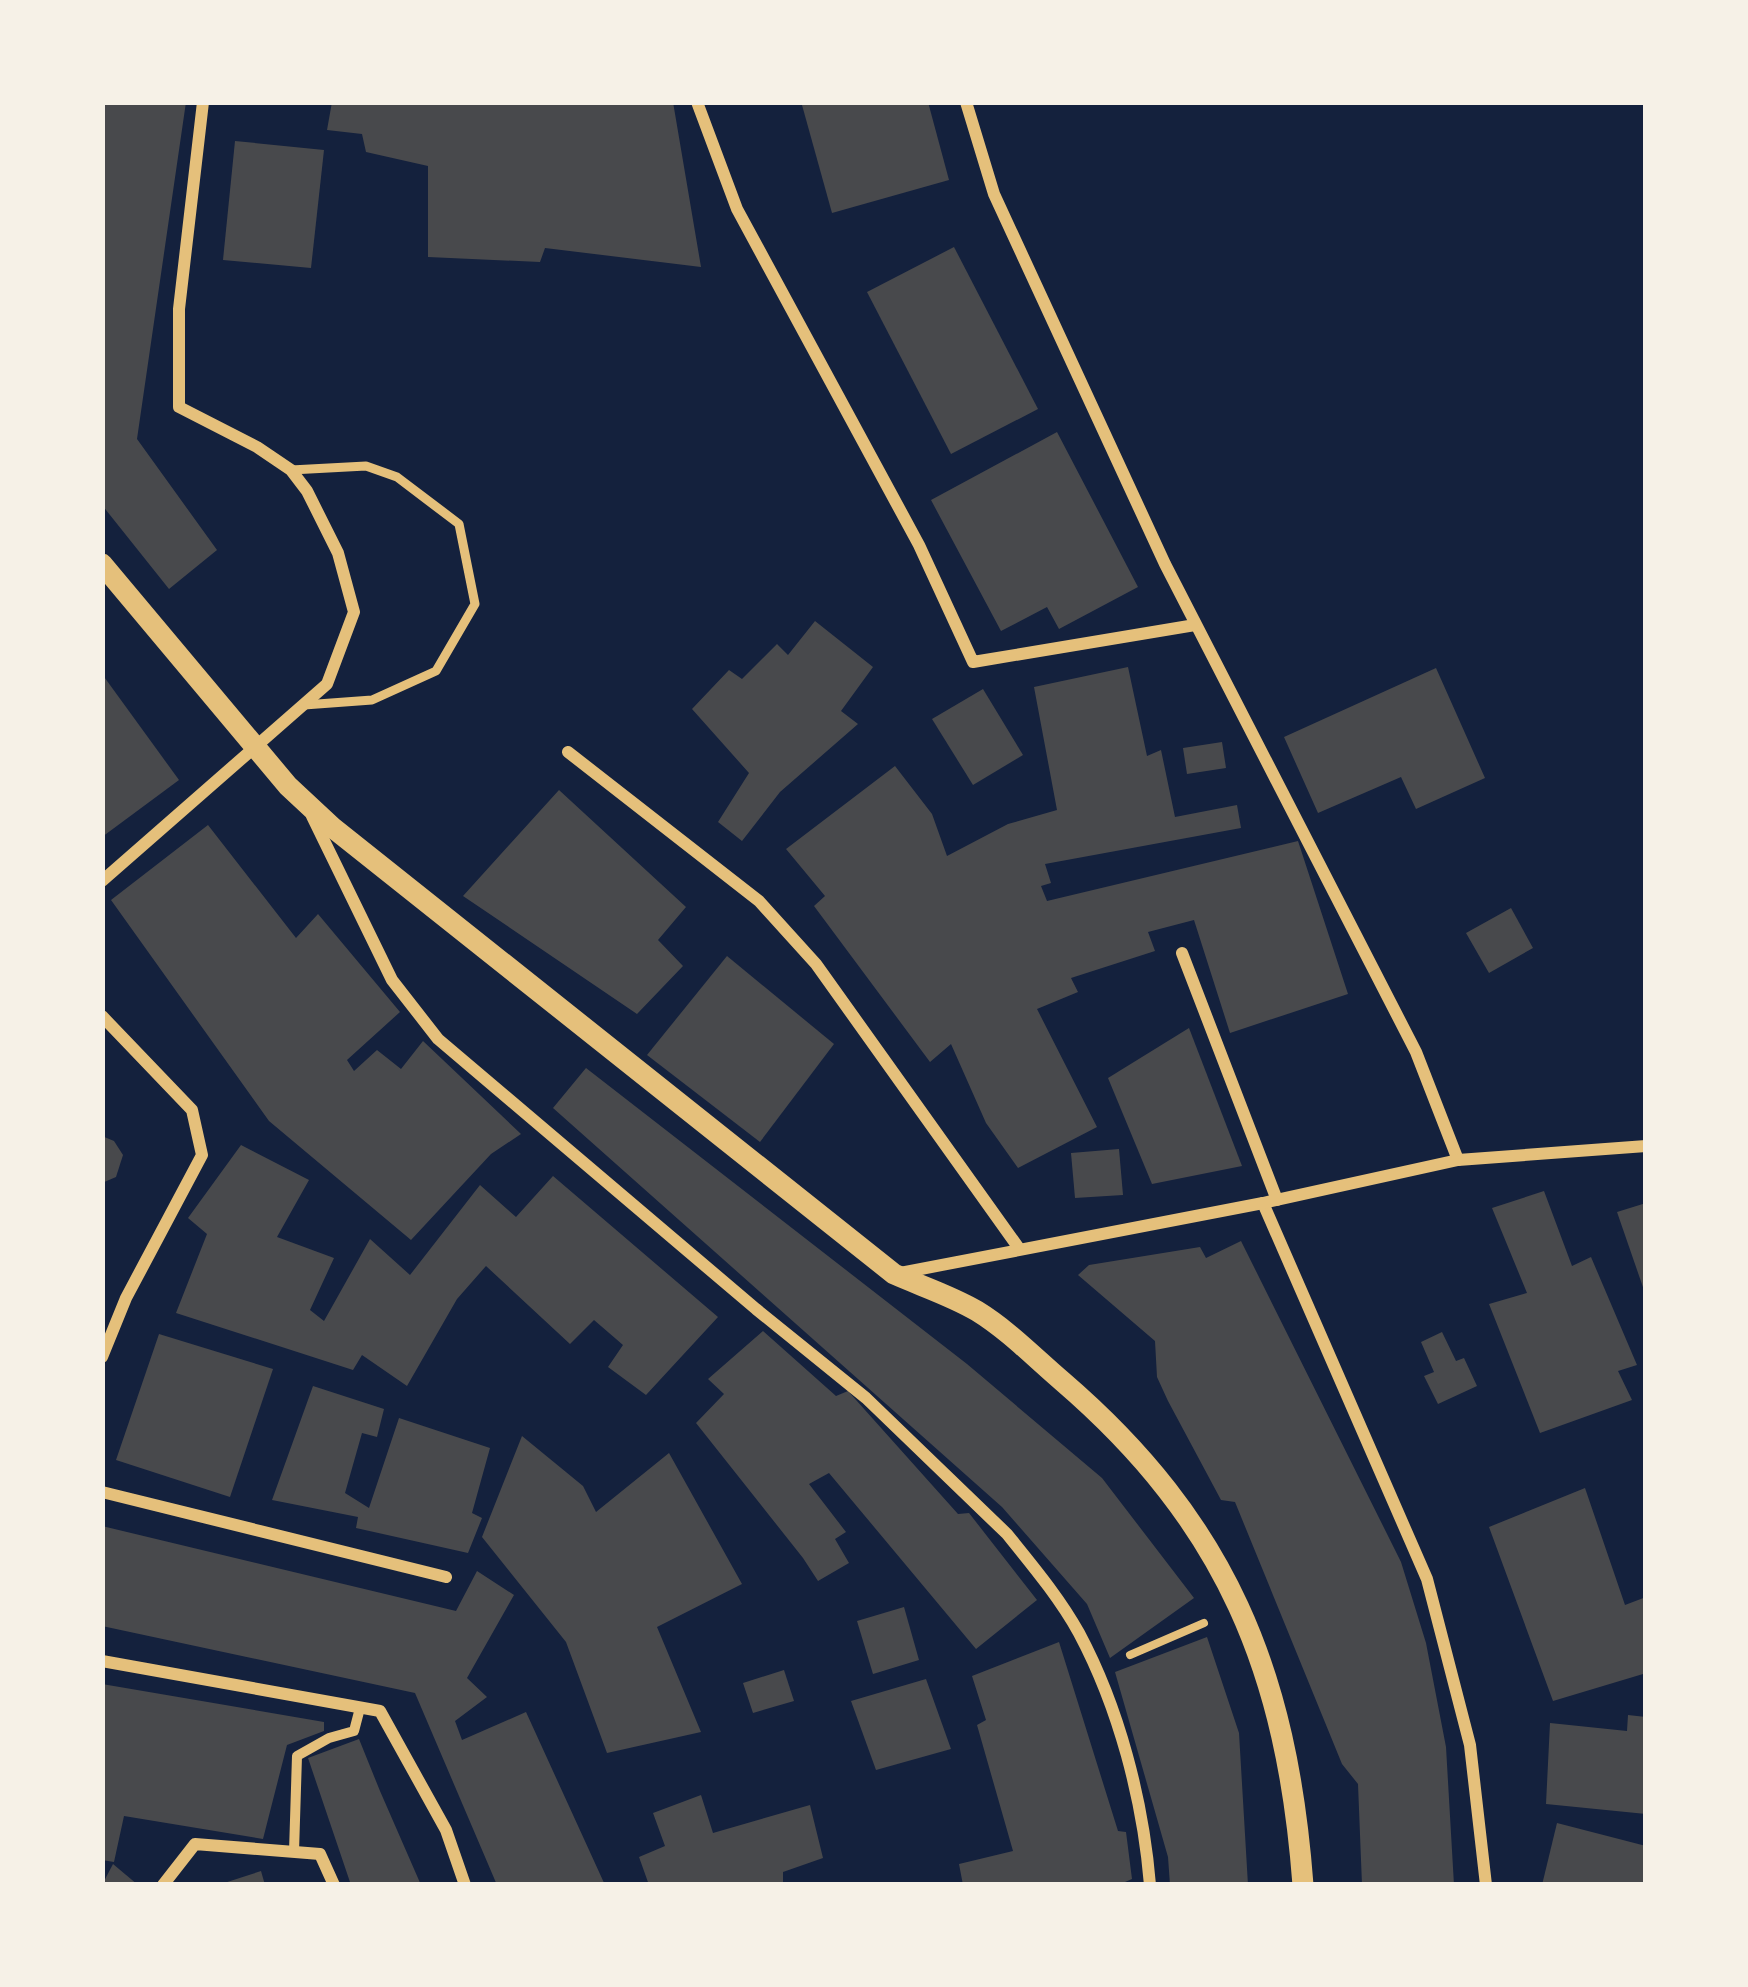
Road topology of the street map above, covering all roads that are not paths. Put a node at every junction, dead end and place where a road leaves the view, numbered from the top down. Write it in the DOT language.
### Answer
graph roads {
  1 [pos="203,102"];
  2 [pos="697,102"];
  3 [pos="966,102"];
  4 [pos="291,470"];
  5 [pos="102,564"];
  6 [pos="1196,625"];
  7 [pos="304,705"];
  8 [pos="254,745"];
  9 [pos="568,752"];
  10 [pos="306,804"];
  11 [pos="102,881"];
  12 [pos="1182,953"];
  13 [pos="102,1016"];
  14 [pos="1646,1146"];
  15 [pos="1458,1160"];
  16 [pos="1270,1202"];
  17 [pos="1018,1247"];
  18 [pos="894,1274"];
  19 [pos="102,1357"];
  20 [pos="102,1492"];
  21 [pos="446,1576"];
  22 [pos="102,1661"];
  23 [pos="360,1708"];
  24 [pos="294,1852"];
  25 [pos="164,1885"];
  26 [pos="334,1885"];
  27 [pos="465,1885"];
  28 [pos="1150,1885"];
  29 [pos="1303,1885"];
  30 [pos="1486,1885"];
  1 -- 4 [label="street"];
  2 -- 6 [label="street"];
  3 -- 6 [label="street"];
  4 -- 7 [label="street"];
  4 -- 7 [label="lane"];
  5 -- 8 [label="street"];
  6 -- 15 [label="street"];
  7 -- 8 [label="street"];
  8 -- 10 [label="street"];
  8 -- 11 [label="street"];
  9 -- 17 [label="street"];
  10 -- 18 [label="street"];
  10 -- 28 [label="street"];
  12 -- 16 [label="street"];
  13 -- 19 [label="street"];
  14 -- 15 [label="street"];
  15 -- 16 [label="street"];
  16 -- 17 [label="street"];
  16 -- 30 [label="street"];
  17 -- 18 [label="street"];
  18 -- 29 [label="street"];
  20 -- 21 [label="street"];
  22 -- 23 [label="street"];
  23 -- 24 [label="street"];
  23 -- 27 [label="street"];
  24 -- 25 [label="street"];
  24 -- 26 [label="street"];
}
